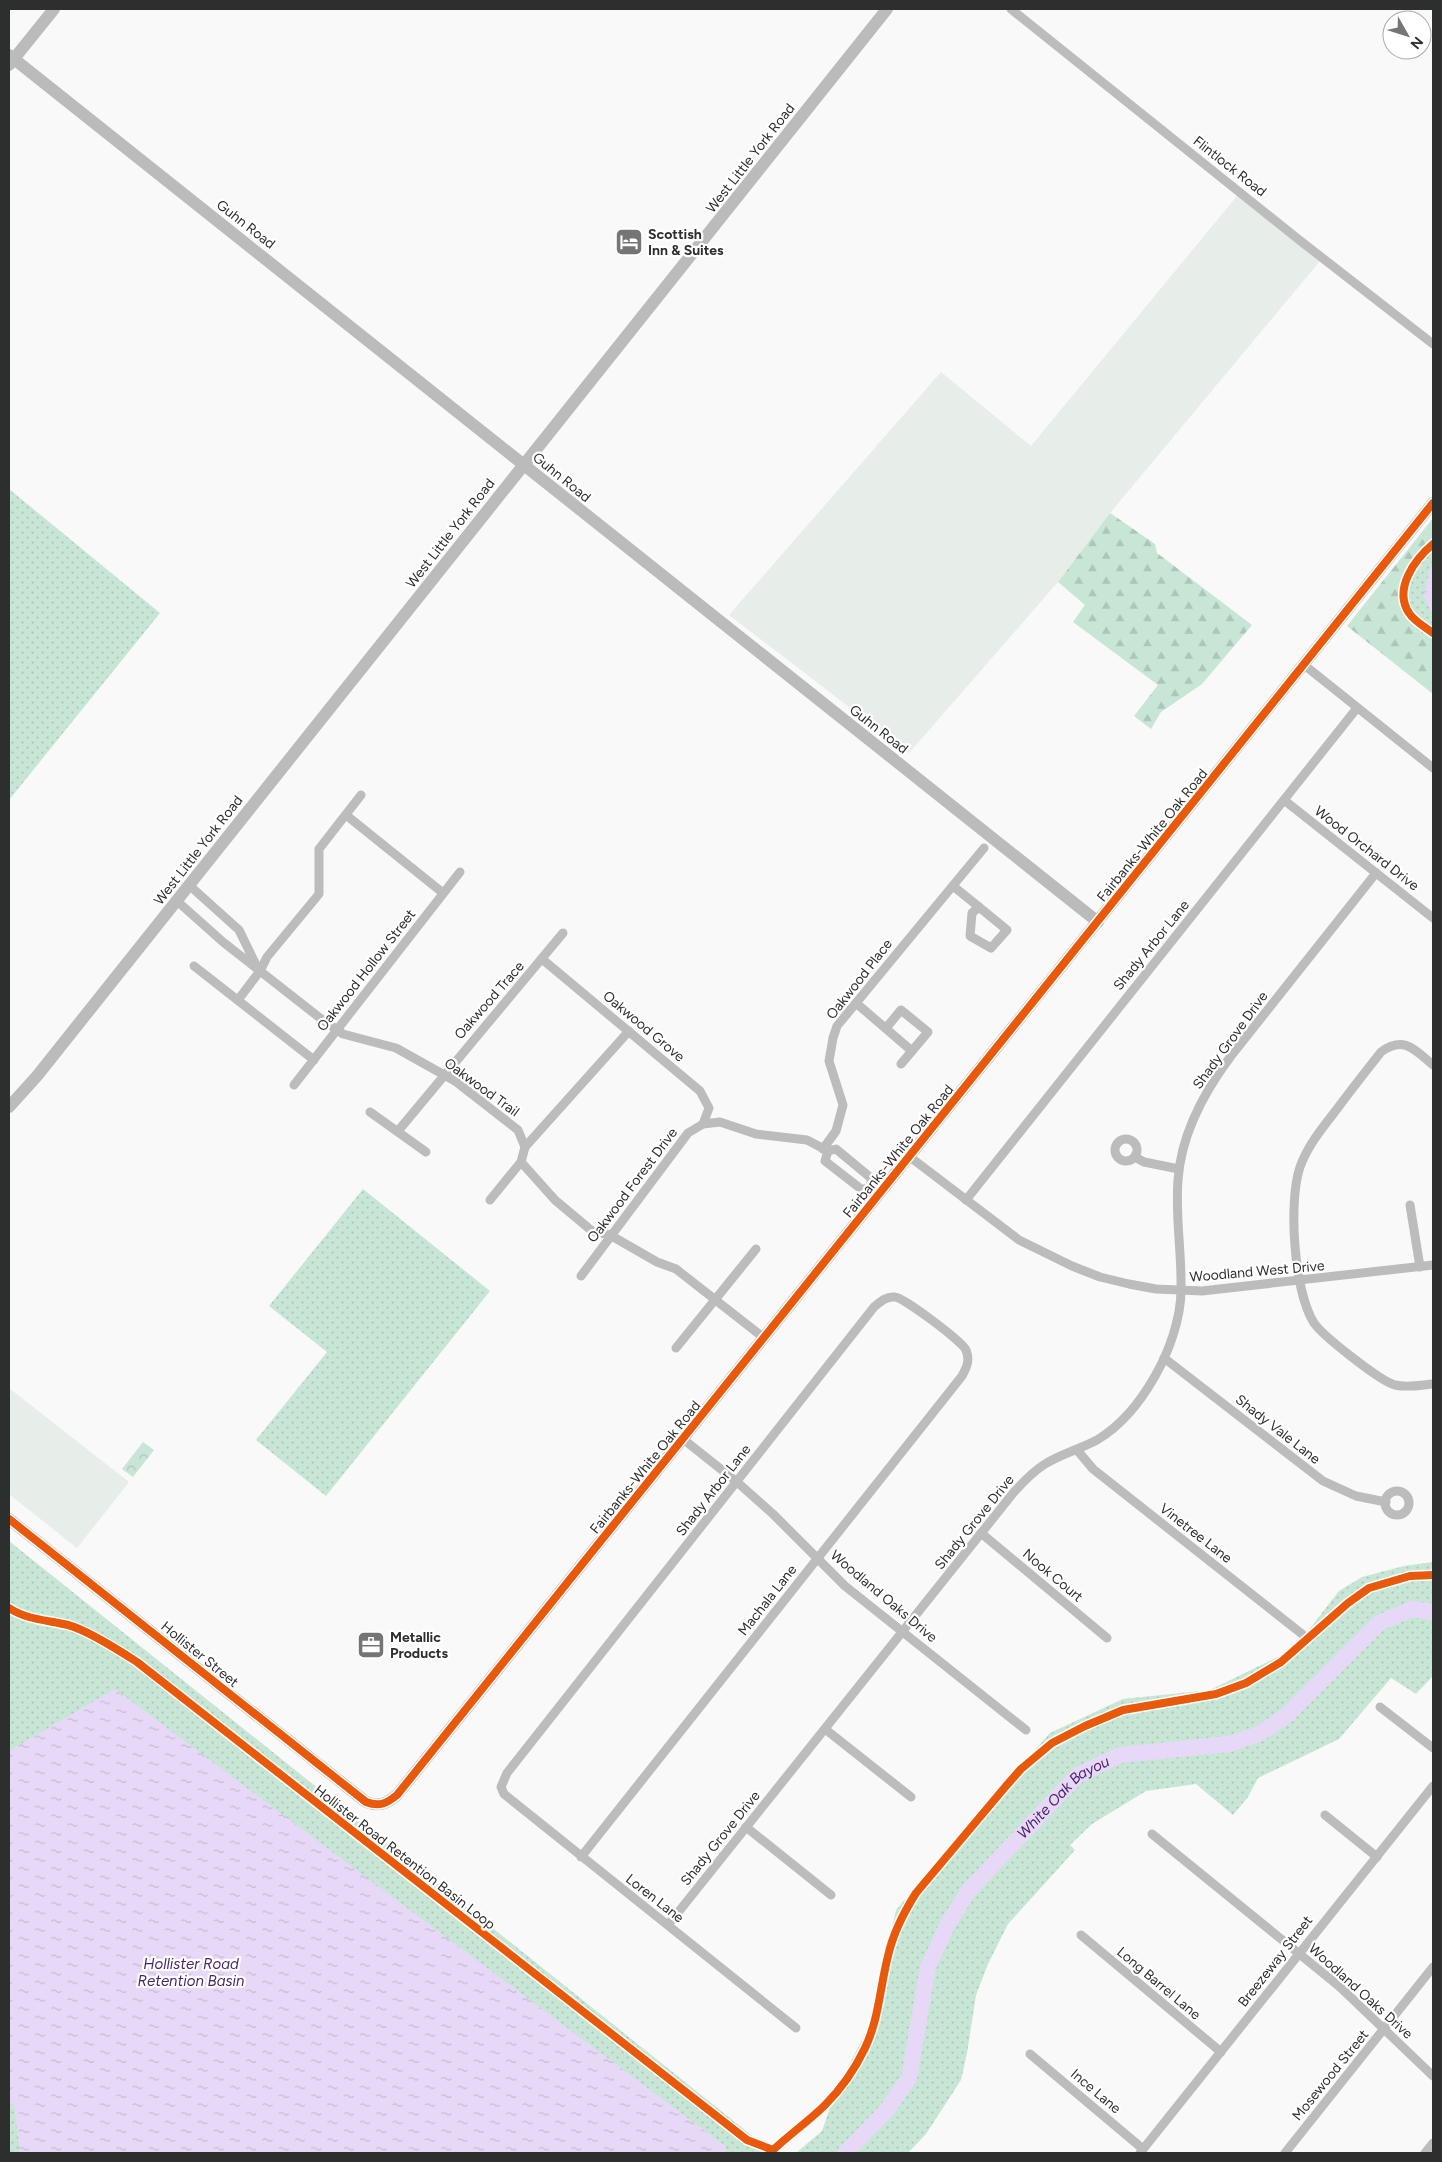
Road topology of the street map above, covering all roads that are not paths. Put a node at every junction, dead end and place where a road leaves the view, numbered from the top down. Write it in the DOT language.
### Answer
graph roads {
  1 [pos="54,9"];
  2 [pos="887,9"];
  3 [pos="1011,9"];
  4 [pos="10,60"];
  5 [pos="1433,344"];
  6 [pos="522,465"];
  7 [pos="1433,503"];
  8 [pos="1303,664"];
  9 [pos="1357,708"];
  10 [pos="1433,768"];
  11 [pos="362,795"];
  12 [pos="1284,800"];
  13 [pos="346,815"];
  14 [pos="984,848"];
  15 [pos="460,872"];
  16 [pos="1376,873"];
  17 [pos="189,885"];
  18 [pos="953,886"];
  19 [pos="444,892"];
  20 [pos="177,900"];
  21 [pos="979,907"];
  22 [pos="1433,918"];
  23 [pos="1098,922"];
  24 [pos="563,933"];
  25 [pos="542,959"];
  26 [pos="194,966"];
  27 [pos="260,971"];
  28 [pos="238,1000"];
  29 [pos="856,1003"];
  30 [pos="886,1028"];
  31 [pos="336,1030"];
  32 [pos="629,1031"];
  33 [pos="912,1051"];
  34 [pos="314,1060"];
  35 [pos="901,1064"];
  36 [pos="1433,1065"];
  37 [pos="444,1075"];
  38 [pos="36,1076"];
  39 [pos="294,1085"];
  40 [pos="9,1106"];
  41 [pos="370,1112"];
  42 [pos="9,1116"];
  43 [pos="704,1124"];
  44 [pos="398,1131"];
  45 [pos="524,1147"];
  46 [pos="825,1150"];
  47 [pos="426,1152"];
  48 [pos="910,1156"];
  49 [pos="1135,1157"];
  50 [pos="521,1162"];
  51 [pos="1179,1169"];
  52 [pos="874,1192"];
  53 [pos="490,1200"];
  54 [pos="966,1200"];
  55 [pos="1410,1205"];
  56 [pos="610,1235"];
  57 [pos="756,1249"];
  58 [pos="1433,1265"];
  59 [pos="1420,1267"];
  60 [pos="581,1276"];
  61 [pos="1300,1281"];
  62 [pos="1181,1291"];
  63 [pos="715,1299"];
  64 [pos="764,1338"];
  65 [pos="676,1348"];
  66 [pos="968,1358"];
  67 [pos="1164,1358"];
  68 [pos="1433,1384"];
  69 [pos="683,1439"];
  70 [pos="1077,1450"];
  71 [pos="737,1482"];
  72 [pos="1386,1502"];
  73 [pos="9,1519"];
  74 [pos="981,1533"];
  75 [pos="818,1559"];
  76 [pos="903,1631"];
  77 [pos="1302,1634"];
  78 [pos="1107,1638"];
  79 [pos="1380,1707"];
  80 [pos="825,1729"];
  81 [pos="1026,1730"];
  82 [pos="1433,1748"];
  83 [pos="1433,1786"];
  84 [pos="501,1787"];
  85 [pos="911,1797"];
  86 [pos="377,1806"];
  87 [pos="1325,1815"];
  88 [pos="746,1828"];
  89 [pos="1152,1834"];
  90 [pos="581,1857"];
  91 [pos="1377,1857"];
  92 [pos="831,1896"];
  93 [pos="668,1925"];
  94 [pos="1080,1935"];
  95 [pos="1299,1952"];
  96 [pos="1433,1967"];
  97 [pos="796,2028"];
  98 [pos="1384,2030"];
  99 [pos="1221,2052"];
  100 [pos="1030,2054"];
  101 [pos="1433,2076"];
  102 [pos="1433,2143"];
  103 [pos="1142,2151"];
  104 [pos="1285,2153"];
  105 [pos="1425,2153"];
  1 -- 4 [label="street"];
  2 -- 6 [label="street, West Little York Road"];
  3 -- 5 [label="street, Flintlock Road"];
  4 -- 6 [label="street, Guhn Road"];
  6 -- 17 [label="street, West Little York Road"];
  6 -- 23 [label="street, Guhn Road"];
  7 -- 8 [label="street, Fairbanks-White Oak Road"];
  8 -- 9 [label="street"];
  8 -- 23 [label="street, Fairbanks-White Oak Road"];
  9 -- 10 [label="street"];
  9 -- 12 [label="street, Shady Arbor Lane"];
  11 -- 13 [label="street"];
  12 -- 16 [label="street, Wood Orchard Drive"];
  12 -- 54 [label="street, Shady Arbor Lane"];
  13 -- 19 [label="street"];
  13 -- 27 [label="street"];
  14 -- 18 [label="street, Oakwood Place"];
  15 -- 19 [label="street, Oakwood Hollow Street"];
  16 -- 22 [label="street, Wood Orchard Drive"];
  16 -- 51 [label="street, Shady Grove Drive"];
  17 -- 20 [label="street, West Little York Road"];
  17 -- 27 [label="street, Oakwood Trail"];
  18 -- 21 [label="street"];
  18 -- 29 [label="street, Oakwood Place"];
  19 -- 31 [label="street, Oakwood Hollow Street"];
  20 -- 27 [label="street, Oakwood Trail"];
  20 -- 38 [label="street, West Little York Road"];
  21 -- 21 [label="street"];
  23 -- 48 [label="street, Fairbanks-White Oak Road"];
  24 -- 25 [label="street, Oakwood Trace"];
  25 -- 32 [label="street, Oakwood Grove"];
  25 -- 37 [label="street, Oakwood Trace"];
  26 -- 28 [label="street"];
  27 -- 28 [label="street"];
  27 -- 31 [label="street, Oakwood Trail"];
  28 -- 34 [label="street"];
  29 -- 30 [label="street"];
  29 -- 46 [label="street, Oakwood Place"];
  30 -- 33 [label="street"];
  30 -- 33 [label="street"];
  31 -- 34 [label="street, Oakwood Hollow Street"];
  31 -- 37 [label="street, Oakwood Trail"];
  32 -- 43 [label="street, Oakwood Grove"];
  32 -- 45 [label="street"];
  33 -- 35 [label="street"];
  34 -- 39 [label="street, Oakwood Hollow Street"];
  36 -- 61 [label="street"];
  37 -- 44 [label="street, Oakwood Trace"];
  37 -- 45 [label="street, Oakwood Trail"];
  38 -- 40 [label="street, West Little York Road"];
  38 -- 42 [label="street, West Little York Road"];
  41 -- 44 [label="street"];
  43 -- 46 [label="street"];
  43 -- 56 [label="street, Oakwood Forest Drive"];
  44 -- 47 [label="street"];
  45 -- 50 [label="street"];
  46 -- 52 [label="street"];
  46 -- 52 [label="street"];
  48 -- 52 [label="street, Fairbanks-White Oak Road"];
  48 -- 54 [label="street, Woodland West Drive"];
  49 -- 51 [label="street"];
  50 -- 53 [label="street"];
  50 -- 56 [label="street"];
  51 -- 62 [label="street, Shady Grove Drive"];
  52 -- 64 [label="street, Fairbanks-White Oak Road"];
  54 -- 62 [label="street, Woodland West Drive"];
  55 -- 59 [label="street"];
  56 -- 60 [label="street, Oakwood Forest Drive"];
  56 -- 63 [label="street"];
  57 -- 63 [label="street"];
  58 -- 59 [label="street, Woodland West Drive"];
  59 -- 61 [label="street, Woodland West Drive"];
  61 -- 62 [label="street, Woodland West Drive"];
  61 -- 68 [label="street"];
  62 -- 67 [label="street, Shady Grove Drive"];
  63 -- 64 [label="street"];
  63 -- 65 [label="street"];
  64 -- 69 [label="street, Fairbanks-White Oak Road"];
  66 -- 71 [label="street, Shady Arbor Lane"];
  66 -- 75 [label="street, Machala Lane"];
  67 -- 70 [label="street, Shady Grove Drive"];
  67 -- 72 [label="street, Shady Vale Lane"];
  69 -- 71 [label="street, Woodland Oaks Drive"];
  69 -- 86 [label="street, Fairbanks-White Oak Road"];
  70 -- 74 [label="street, Shady Grove Drive"];
  70 -- 77 [label="street, Vinetree Lane"];
  71 -- 75 [label="street, Woodland Oaks Drive"];
  71 -- 84 [label="street, Shady Arbor Lane"];
  73 -- 86 [label="street, Hollister Street"];
  74 -- 76 [label="street, Shady Grove Drive"];
  74 -- 78 [label="street, Nook Court"];
  75 -- 76 [label="street, Woodland Oaks Drive"];
  75 -- 90 [label="street, Machala Lane"];
  76 -- 80 [label="street, Shady Grove Drive"];
  76 -- 81 [label="street, Woodland Oaks Drive"];
  79 -- 82 [label="street"];
  80 -- 85 [label="street"];
  80 -- 88 [label="street, Shady Grove Drive"];
  83 -- 91 [label="street, Breezeway Street"];
  84 -- 90 [label="street, Loren Lane"];
  87 -- 91 [label="street"];
  88 -- 92 [label="street"];
  88 -- 93 [label="street, Shady Grove Drive"];
  89 -- 95 [label="street, Woodland Oaks Drive"];
  90 -- 93 [label="street, Loren Lane"];
  91 -- 95 [label="street, Breezeway Street"];
  93 -- 97 [label="street, Loren Lane"];
  94 -- 99 [label="street, Long Barrel Lane"];
  95 -- 98 [label="street, Woodland Oaks Drive"];
  95 -- 99 [label="street, Breezeway Street"];
  96 -- 98 [label="street, Mosewood Street"];
  98 -- 101 [label="street, Woodland Oaks Drive"];
  98 -- 104 [label="street, Mosewood Street"];
  99 -- 103 [label="street, Breezeway Street"];
  100 -- 103 [label="street, Ince Lane"];
  102 -- 105 [label="street"];
}
